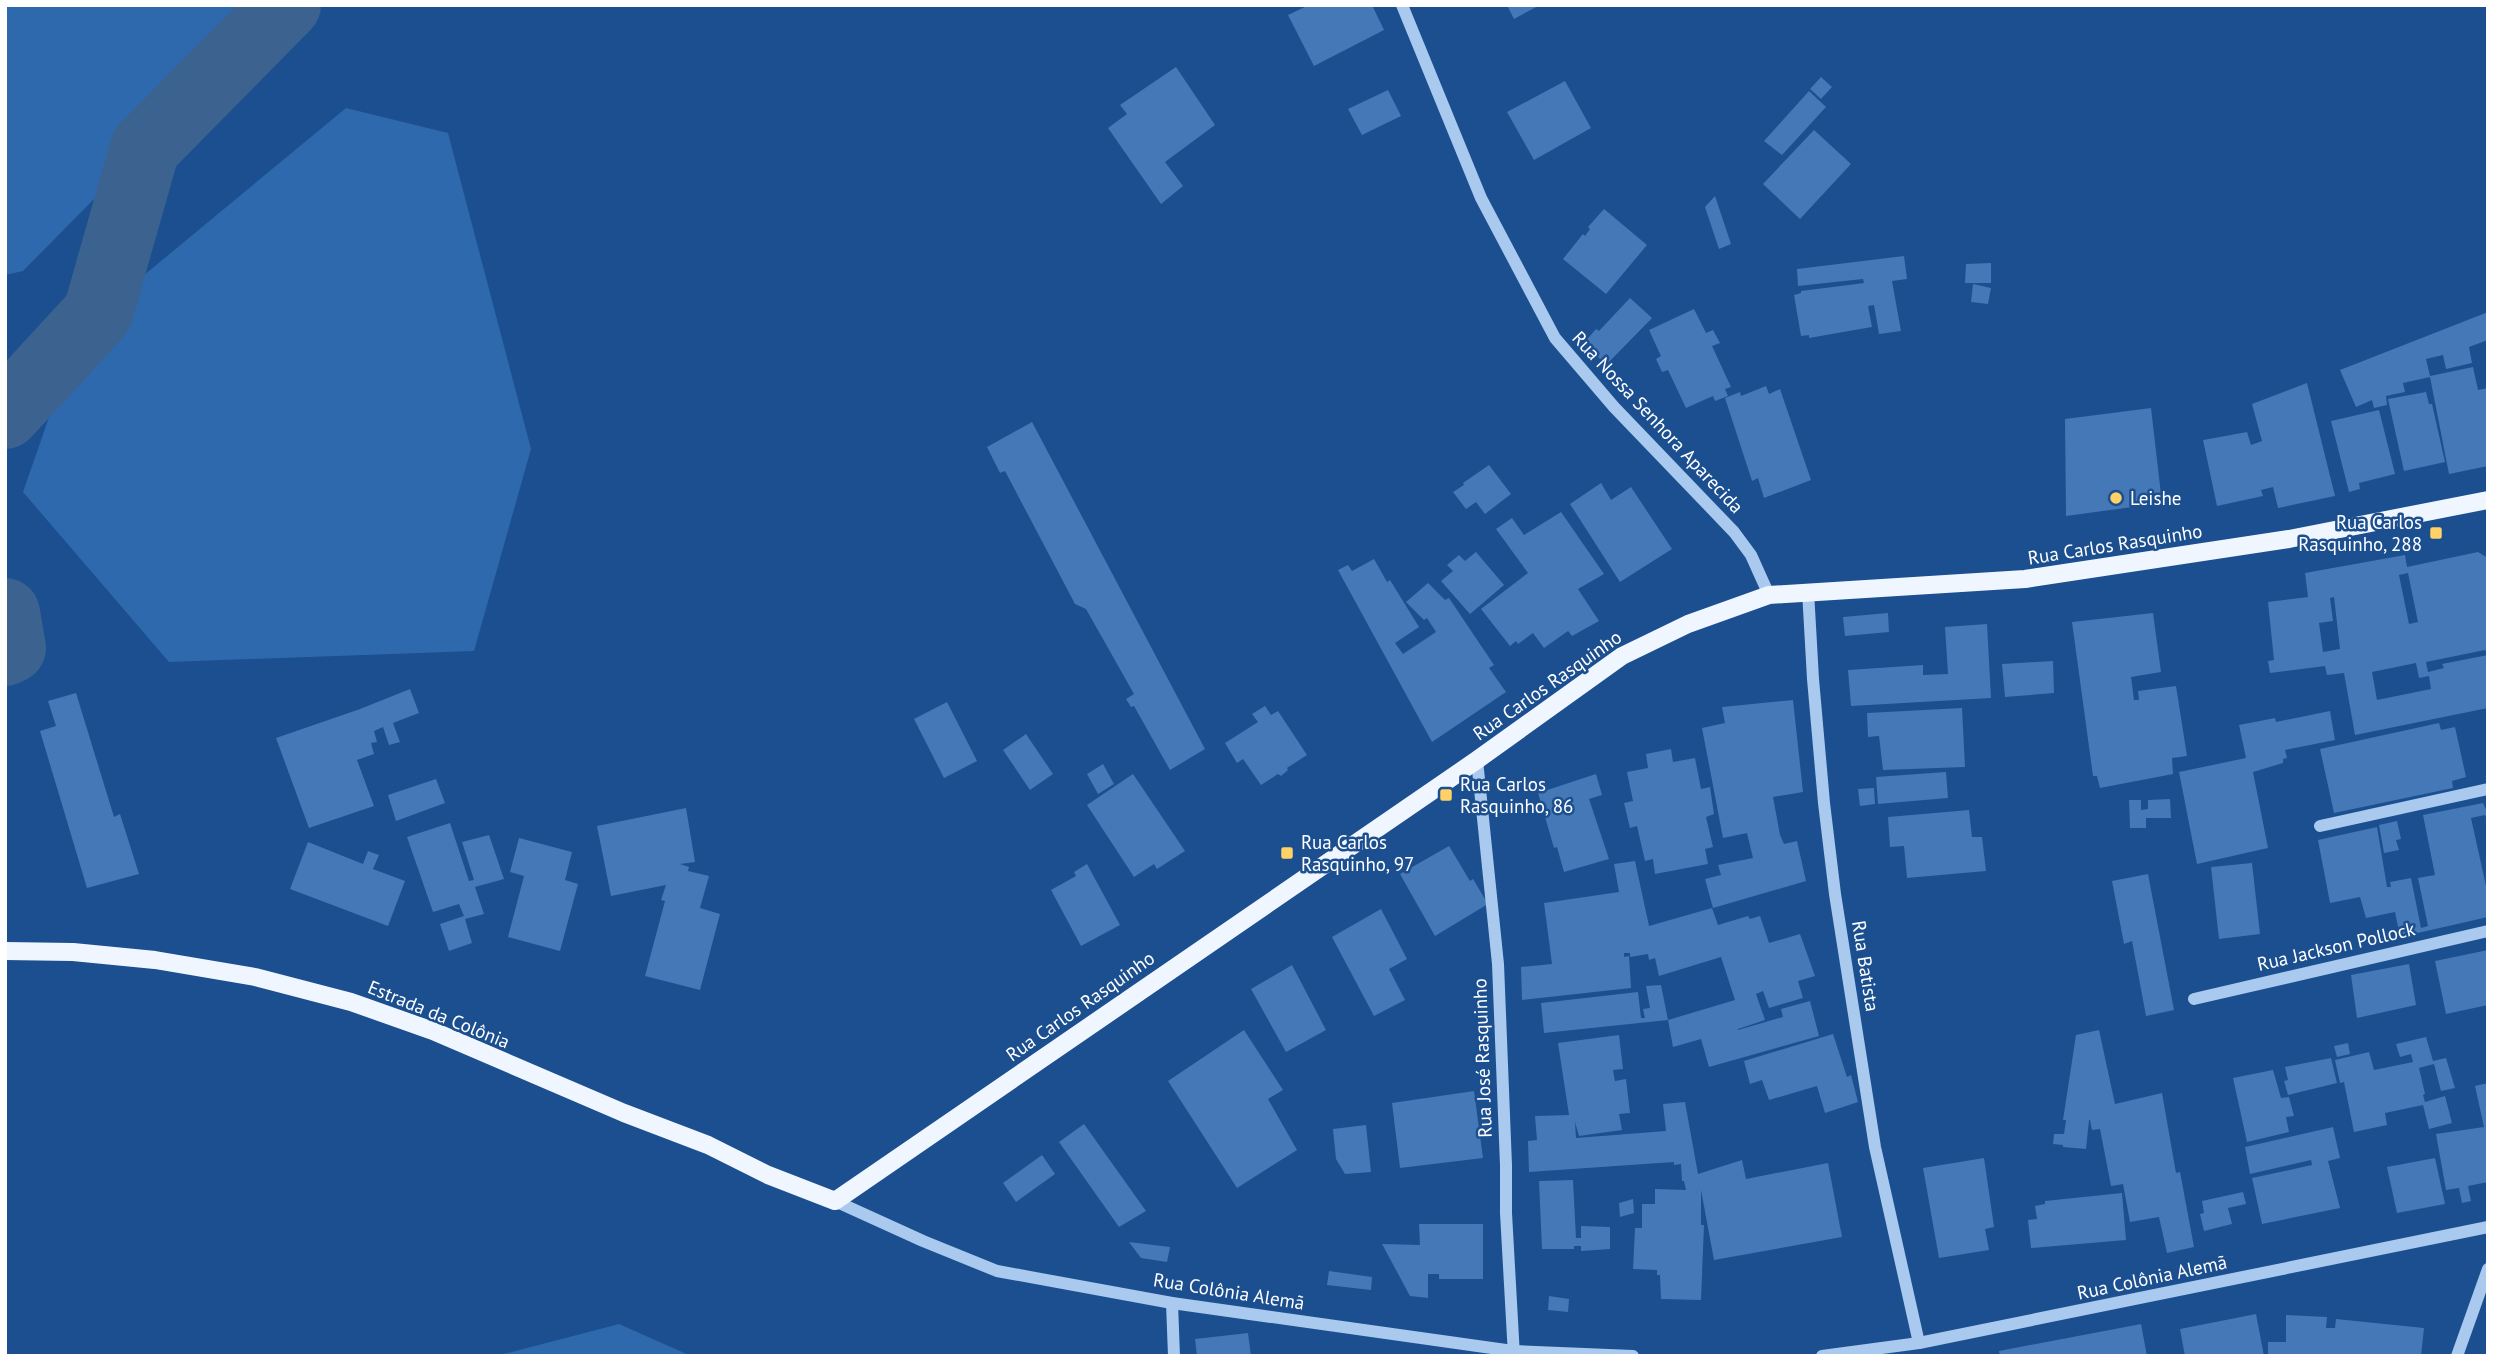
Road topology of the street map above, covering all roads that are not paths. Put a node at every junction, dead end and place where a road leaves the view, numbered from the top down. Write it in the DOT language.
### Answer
graph roads {
  1 [pos="1402,5"];
  2 [pos="2488,500"];
  3 [pos="1808,591"];
  4 [pos="1769,594"];
  5 [pos="1477,760"];
  6 [pos="2488,789"];
  7 [pos="2320,826"];
  8 [pos="2488,930"];
  9 [pos="5,951"];
  10 [pos="2194,999"];
  11 [pos="835,1200"];
  12 [pos="2488,1227"];
  13 [pos="2488,1269"];
  14 [pos="1172,1303"];
  15 [pos="1919,1343"];
  16 [pos="1514,1353"];
  17 [pos="1174,1356"];
  18 [pos="1633,1356"];
  19 [pos="1822,1356"];
  20 [pos="2457,1356"];
  1 -- 4 [label="street, Rua Nossa Senhora Aparecida"];
  2 -- 3 [label="main road, Rua Carlos Rasquinho"];
  3 -- 4 [label="main road, Rua Carlos Rasquinho"];
  3 -- 15 [label="street, Rua Batista"];
  4 -- 5 [label="main road, Rua Carlos Rasquinho"];
  5 -- 11 [label="main road, Rua Carlos Rasquinho"];
  5 -- 16 [label="street, Rua José Rasquinho"];
  6 -- 7 [label="street"];
  8 -- 10 [label="street, Rua Jackson Pollock"];
  9 -- 11 [label="main road, Estrada da Colônia"];
  11 -- 14 [label="street, Rua Colônia Alemã"];
  12 -- 15 [label="street, Rua Colônia Alemã"];
  13 -- 20 [label="street"];
  14 -- 16 [label="street, Rua Colônia Alemã"];
  14 -- 17 [label="street"];
  15 -- 19 [label="street, Rua Colônia Alemã"];
  16 -- 18 [label="street, Rua Colônia Alemã"];
}
